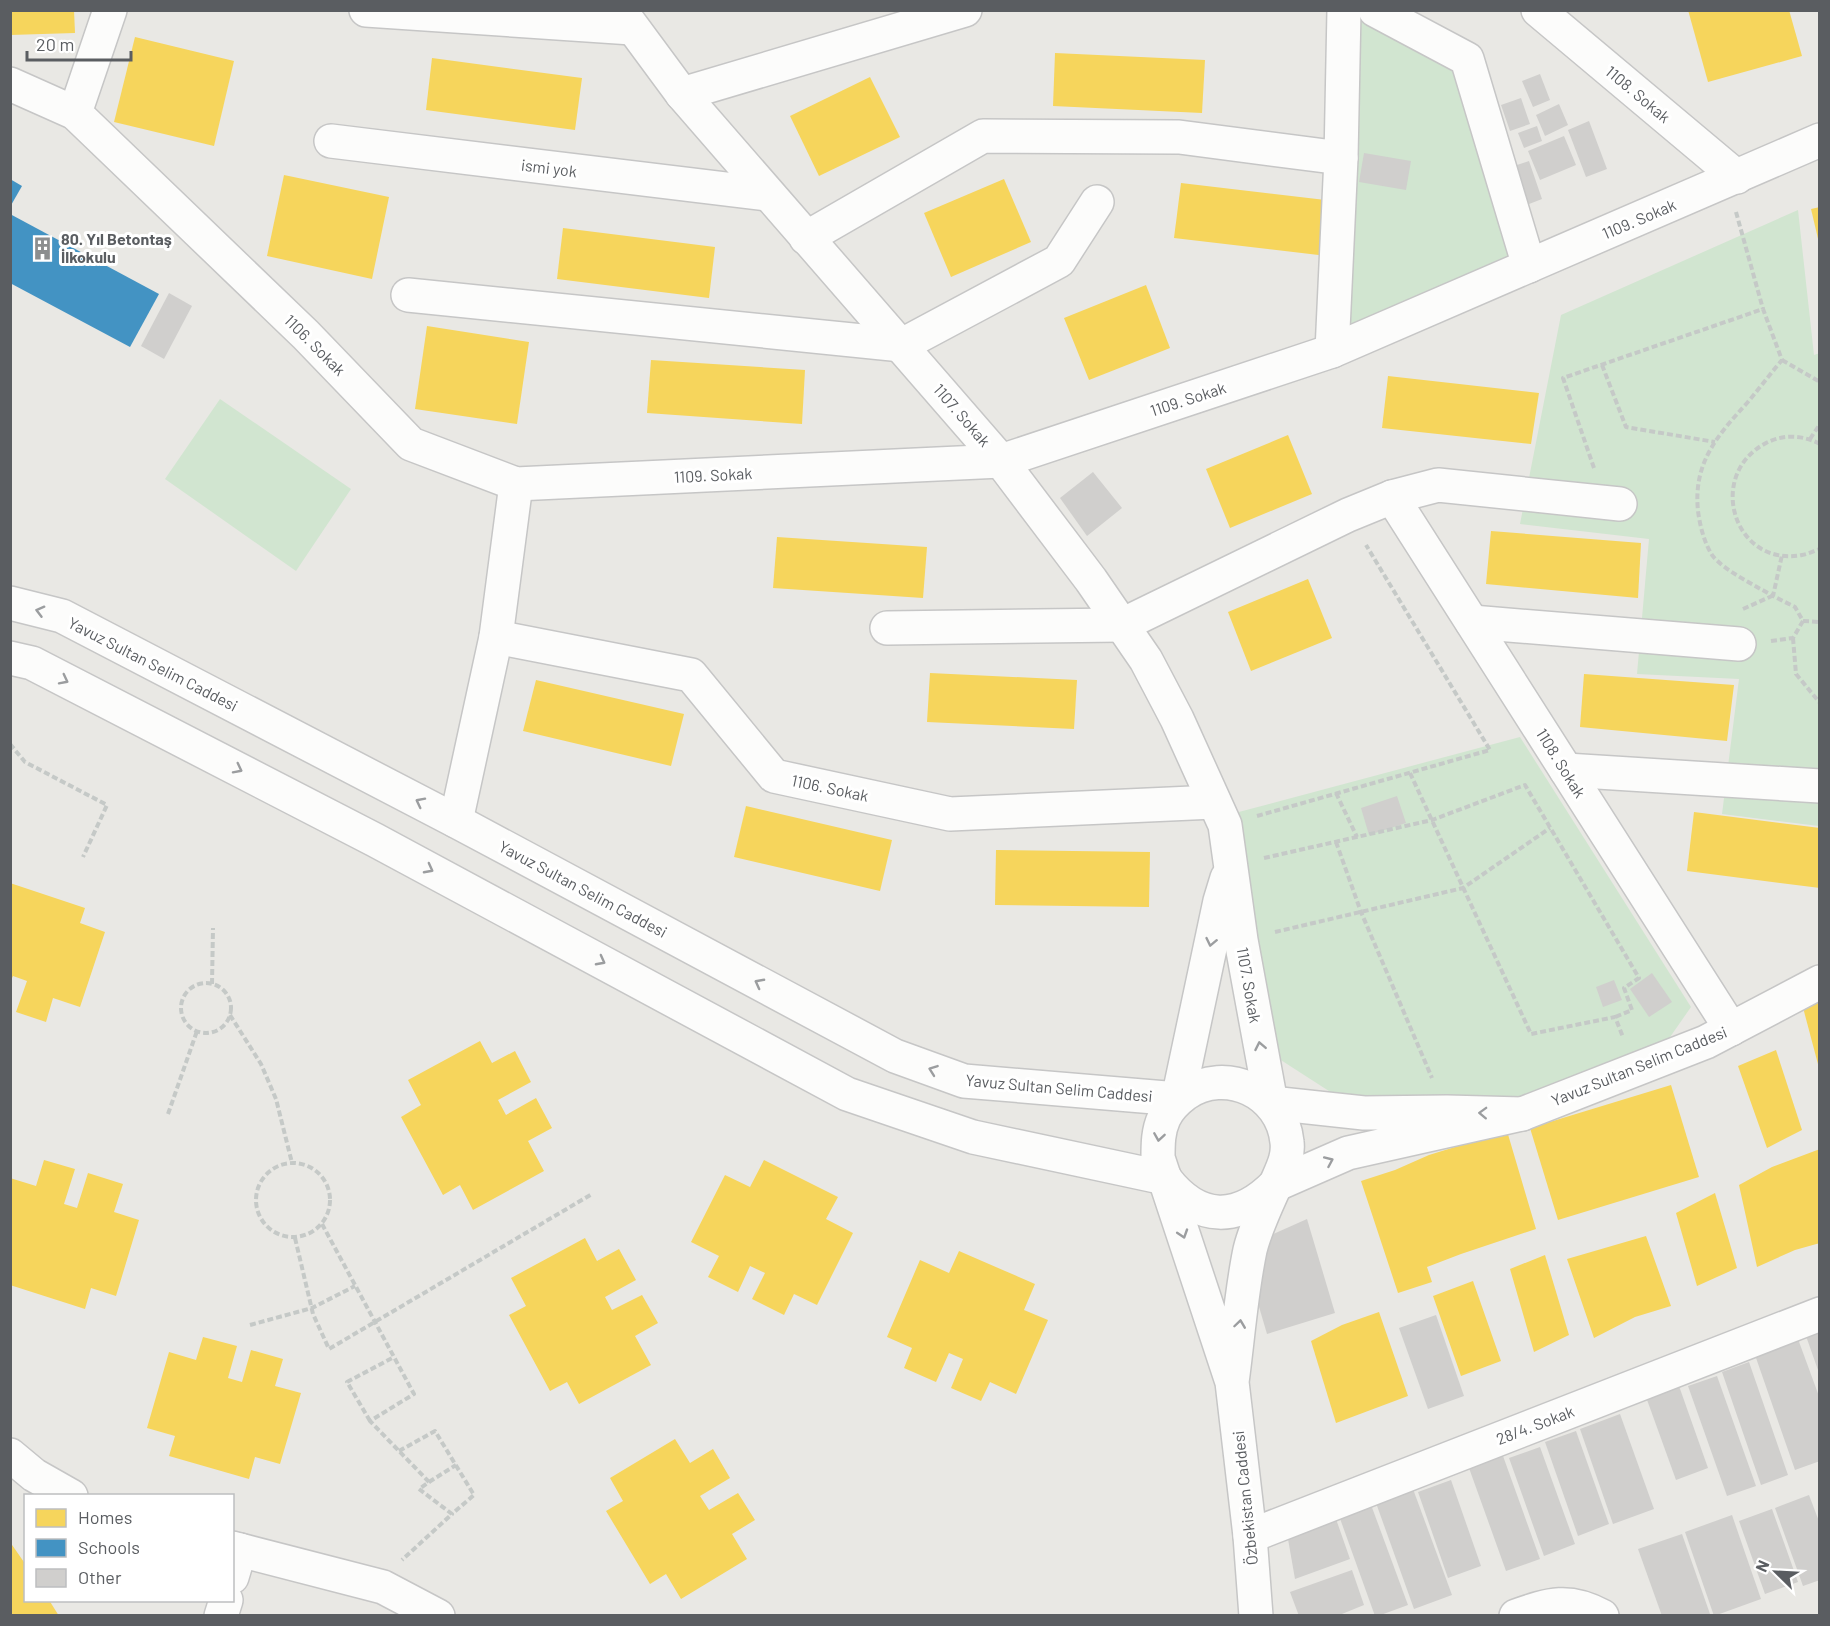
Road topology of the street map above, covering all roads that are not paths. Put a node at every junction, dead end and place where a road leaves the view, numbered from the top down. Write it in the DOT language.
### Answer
graph roads {
  1 [pos="110,10"];
  2 [pos="366,10"];
  3 [pos="965,10"];
  4 [pos="1344,10"];
  5 [pos="1375,10"];
  6 [pos="1538,10"];
  7 [pos="626,19"];
  8 [pos="889,21"];
  9 [pos="10,84"];
  10 [pos="681,94"];
  11 [pos="75,113"];
  12 [pos="1820,140"];
  13 [pos="332,141"];
  14 [pos="1341,158"];
  15 [pos="1732,179"];
  16 [pos="767,194"];
  17 [pos="1097,202"];
  18 [pos="806,238"];
  19 [pos="1529,266"];
  20 [pos="408,296"];
  21 [pos="902,345"];
  22 [pos="1332,351"];
  23 [pos="1001,461"];
  24 [pos="516,484"];
  25 [pos="1392,497"];
  26 [pos="1613,503"];
  27 [pos="10,603"];
  28 [pos="1472,622"];
  29 [pos="1122,625"];
  30 [pos="887,628"];
  31 [pos="496,637"];
  32 [pos="1739,644"];
  33 [pos="10,658"];
  34 [pos="1566,770"];
  35 [pos="1820,786"];
  36 [pos="1220,813"];
  37 [pos="456,821"];
  38 [pos="1231,865"];
  39 [pos="1820,982"];
  40 [pos="1731,1029"];
  41 [pos="1178,1099"];
  42 [pos="1271,1103"];
  43 [pos="1522,1114"];
  44 [pos="1165,1178"];
  45 [pos="1275,1185"];
  46 [pos="1820,1314"];
  47 [pos="1232,1382"];
  48 [pos="10,1455"];
  49 [pos="67,1494"];
  50 [pos="1250,1536"];
  51 [pos="235,1558"];
  52 [pos="438,1616"];
  53 [pos="1256,1616"];
  54 [pos="1516,1616"];
  55 [pos="1602,1616"];
  1 -- 11 [label="street"];
  2 -- 7 [label="street"];
  3 -- 8 [label="street"];
  4 -- 14 [label="street"];
  5 -- 19 [label="street"];
  6 -- 15 [label="street, 1108. Sokak"];
  7 -- 10 [label="street, 1107. Sokak"];
  8 -- 10 [label="street"];
  9 -- 11 [label="street, 1106. Sokak"];
  10 -- 16 [label="street, 1107. Sokak"];
  11 -- 24 [label="street, 1106. Sokak"];
  12 -- 15 [label="street, 1109. Sokak"];
  13 -- 16 [label="street, ismi yok"];
  14 -- 18 [label="street"];
  14 -- 22 [label="street"];
  15 -- 19 [label="street, 1109. Sokak"];
  16 -- 18 [label="street, 1107. Sokak"];
  17 -- 21 [label="street"];
  18 -- 21 [label="street, 1107. Sokak"];
  19 -- 22 [label="street, 1109. Sokak"];
  20 -- 21 [label="street"];
  21 -- 23 [label="street, 1107. Sokak"];
  22 -- 23 [label="street, 1109. Sokak"];
  23 -- 24 [label="street, 1109. Sokak"];
  23 -- 29 [label="street, 1107. Sokak"];
  24 -- 31 [label="street"];
  25 -- 26 [label="street"];
  25 -- 28 [label="street, 1108. Sokak"];
  25 -- 29 [label="street"];
  37 -- 27 [label="street, Yavuz Sultan Selim Caddesi, one-way"];
  28 -- 32 [label="street"];
  28 -- 34 [label="street, 1108. Sokak"];
  29 -- 30 [label="street"];
  29 -- 36 [label="street, 1107. Sokak"];
  31 -- 36 [label="street, 1106. Sokak"];
  31 -- 37 [label="street"];
  33 -- 44 [label="street, one-way"];
  34 -- 35 [label="street"];
  34 -- 40 [label="street, 1108. Sokak"];
  36 -- 38 [label="street, 1107. Sokak"];
  41 -- 37 [label="street, Yavuz Sultan Selim Caddesi, one-way"];
  38 -- 41 [label="street, 1107. Sokak, one-way"];
  42 -- 38 [label="street, 1107. Sokak, one-way"];
  39 -- 40 [label="street, Yavuz Sultan Selim Caddesi"];
  40 -- 43 [label="street, Yavuz Sultan Selim Caddesi"];
  41 -- 42 [label="street"];
  41 -- 44 [label="street, one-way"];
  43 -- 42 [label="street, one-way"];
  42 -- 45 [label="street"];
  45 -- 43 [label="street, one-way"];
  44 -- 45 [label="street"];
  44 -- 47 [label="street, one-way"];
  47 -- 45 [label="street, one-way"];
  46 -- 50 [label="street, 28/4. Sokak"];
  47 -- 50 [label="street, Özbekistan Caddesi"];
  48 -- 49 [label="street"];
  50 -- 53 [label="street, Özbekistan Caddesi"];
  51 -- 52 [label="street"];
  54 -- 55 [label="street"];
}
